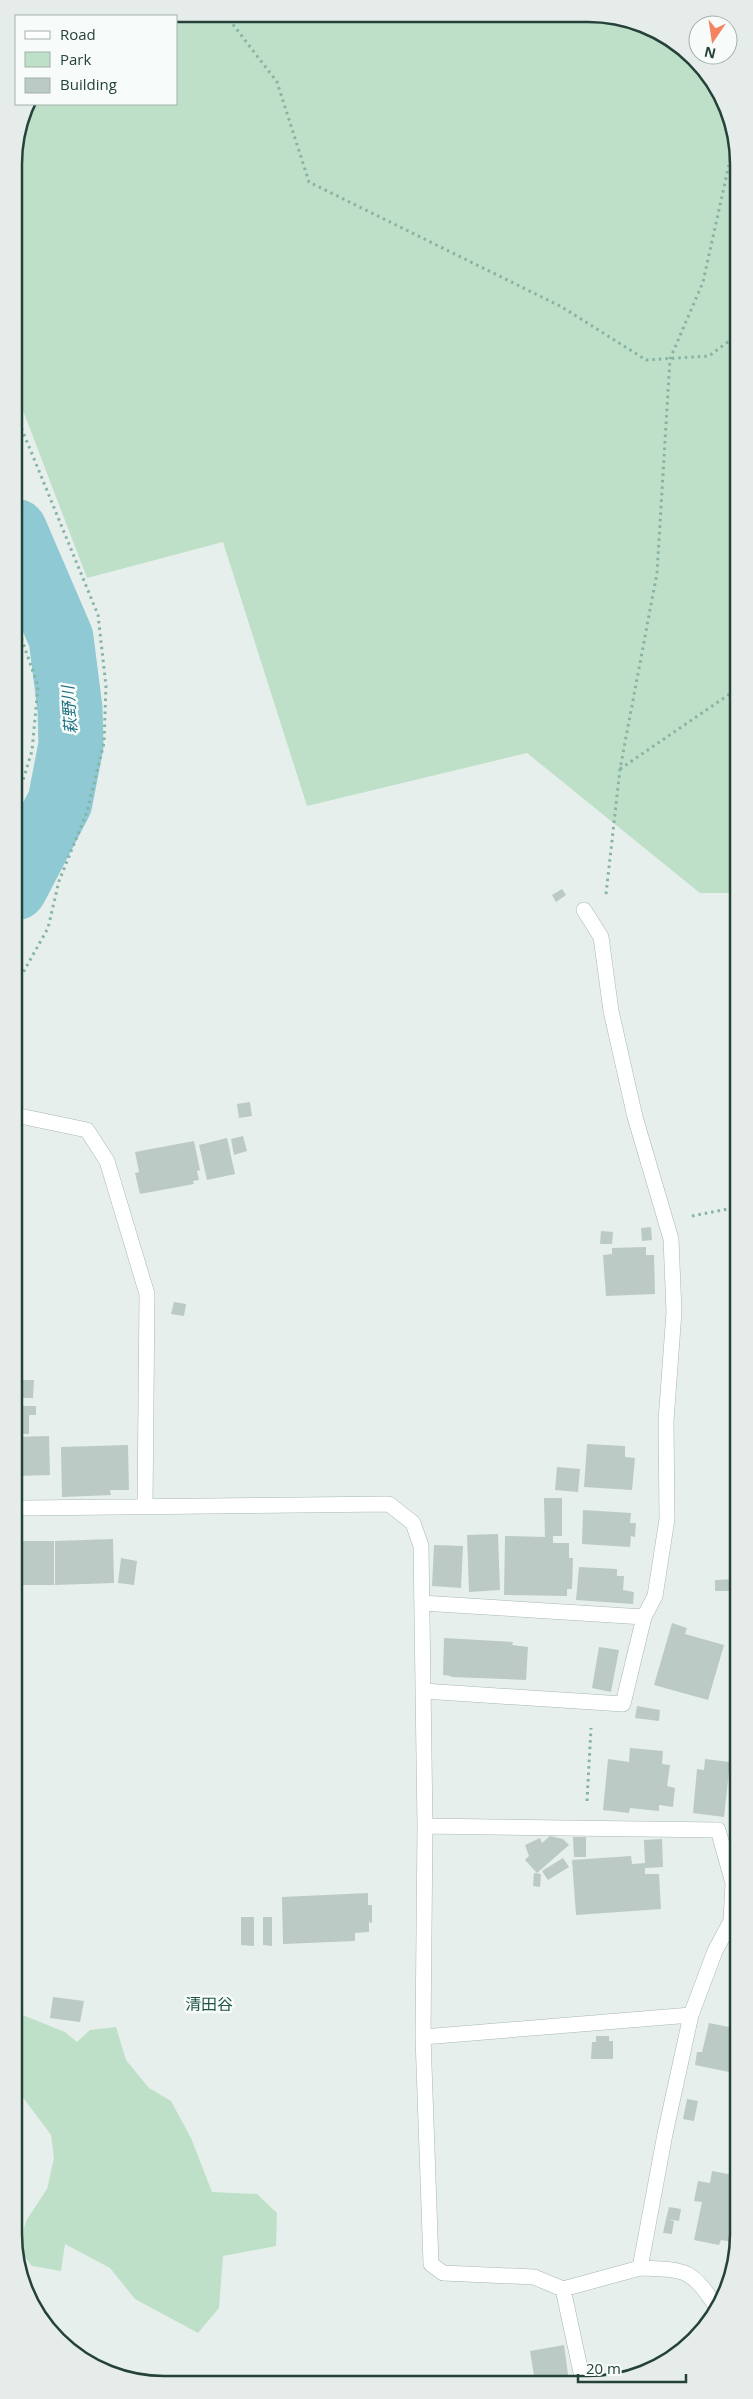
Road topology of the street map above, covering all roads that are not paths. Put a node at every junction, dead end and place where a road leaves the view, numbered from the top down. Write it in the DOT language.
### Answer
graph roads {
  1 [pos="584,910"];
  2 [pos="23,1117"];
  3 [pos="145,1506"];
  4 [pos="24,1508"];
  5 [pos="422,1603"];
  6 [pos="644,1617"];
  7 [pos="423,1691"];
  8 [pos="424,1826"];
  9 [pos="730,1875"];
  10 [pos="730,1923"];
  11 [pos="692,2015"];
  12 [pos="423,2037"];
  13 [pos="640,2268"];
  14 [pos="563,2289"];
  15 [pos="714,2302"];
  16 [pos="582,2376"];
  1 -- 6 [label="street"];
  2 -- 3 [label="street"];
  3 -- 4 [label="street"];
  3 -- 5 [label="street"];
  5 -- 6 [label="street"];
  5 -- 7 [label="street"];
  6 -- 7 [label="street"];
  7 -- 8 [label="street"];
  8 -- 9 [label="street"];
  8 -- 12 [label="street"];
  10 -- 11 [label="street"];
  11 -- 12 [label="street"];
  11 -- 13 [label="street"];
  12 -- 14 [label="street"];
  13 -- 14 [label="street"];
  13 -- 15 [label="street"];
  14 -- 16 [label="street"];
}
